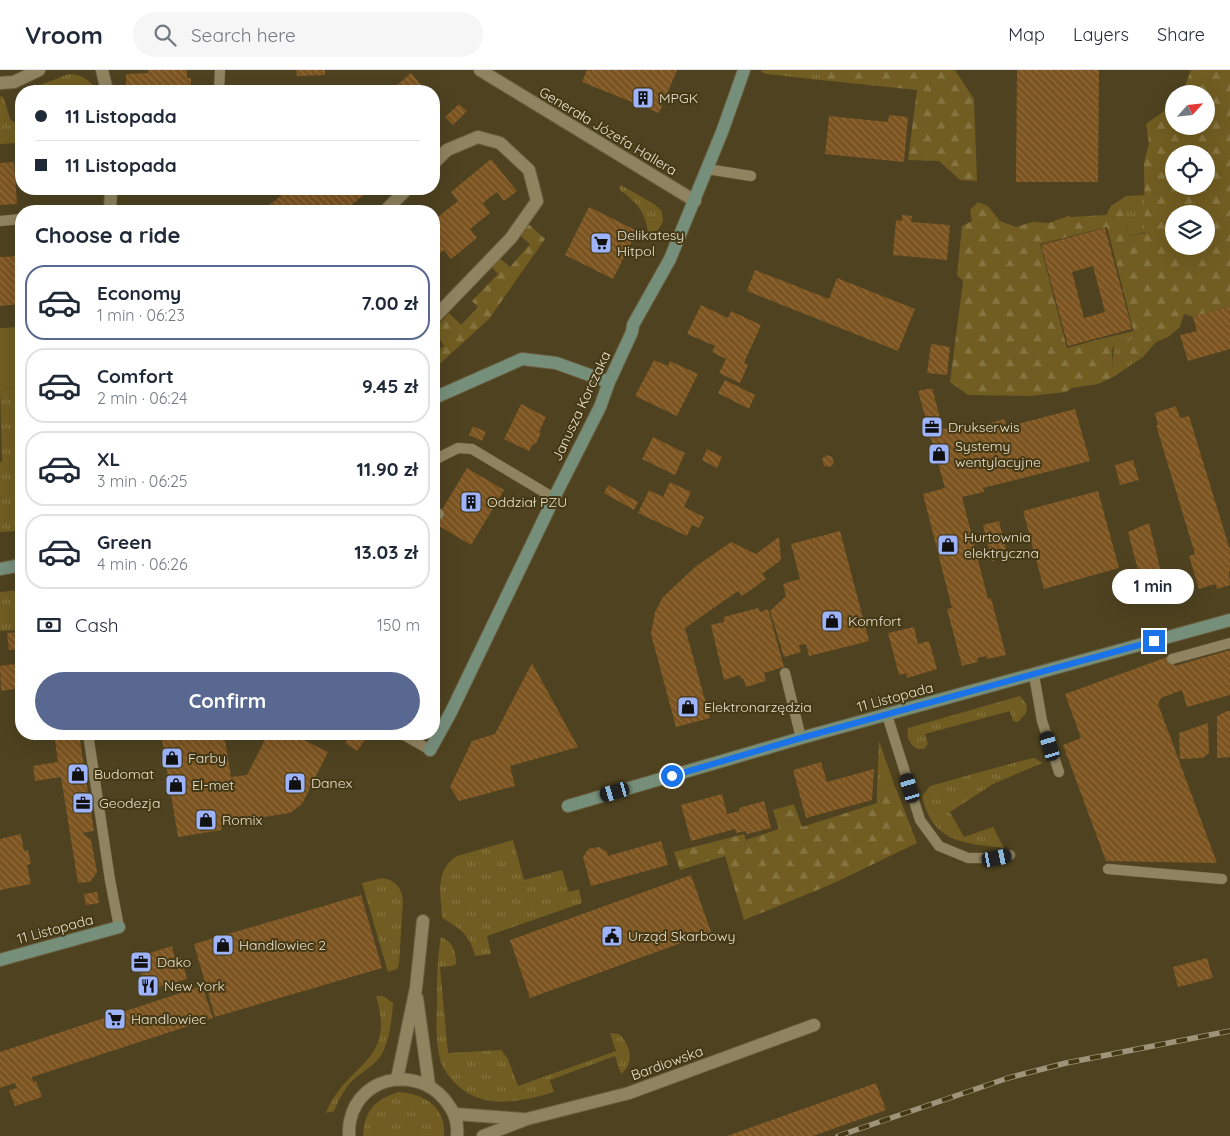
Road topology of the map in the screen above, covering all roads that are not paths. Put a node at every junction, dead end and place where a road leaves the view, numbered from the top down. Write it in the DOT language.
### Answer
graph roads {
  1 [pos="39,70"];
  2 [pos="102,70"];
  3 [pos="220,70"];
  4 [pos="480,70"];
  5 [pos="744,70"];
  6 [pos="0,83"];
  7 [pos="106,85"];
  8 [pos="219,85"];
  9 [pos="440,157"];
  10 [pos="707,169"];
  11 [pos="751,176"];
  12 [pos="402,195"];
  13 [pos="695,201"];
  14 [pos="391,205"];
  15 [pos="15,220"];
  16 [pos="0,221"];
  17 [pos="440,312"];
  18 [pos="609,382"];
  19 [pos="440,395"];
  20 [pos="440,457"];
  21 [pos="554,498"];
  22 [pos="15,566"];
  23 [pos="0,569"];
  24 [pos="1230,620"];
  25 [pos="1230,643"];
  26 [pos="1172,659"];
  27 [pos="785,673"];
  28 [pos="1034,675"];
  29 [pos="886,715"];
  30 [pos="440,732"];
  31 [pos="801,738"];
  32 [pos="89,740"];
  33 [pos="412,740"];
  34 [pos="436,740"];
  35 [pos="430,750"];
  36 [pos="1059,772"];
  37 [pos="568,806"];
  38 [pos="1010,855"];
  39 [pos="1108,869"];
  40 [pos="1222,879"];
  41 [pos="423,921"];
  42 [pos="119,927"];
  43 [pos="0,960"];
  44 [pos="416,988"];
  45 [pos="814,1025"];
  46 [pos="397,1079"];
  47 [pos="429,1085"];
  48 [pos="454,1114"];
  49 [pos="527,1119"];
  50 [pos="348,1136"];
  51 [pos="458,1136"];
  52 [pos="483,1136"];
  1 -- 6 [label="street"];
  2 -- 7 [label="street"];
  3 -- 8 [label="lane"];
  4 -- 13 [label="street, Generała Józefa Hallera"];
  5 -- 10 [label="street, Janusza Korczaka"];
  9 -- 17 [label="street"];
  10 -- 11 [label="lane"];
  10 -- 13 [label="street, Janusza Korczaka"];
  12 -- 14 [label="street"];
  13 -- 18 [label="street, Janusza Korczaka"];
  15 -- 16 [label="lane"];
  18 -- 19 [label="street"];
  18 -- 21 [label="street, Janusza Korczaka"];
  20 -- 21 [label="lane"];
  21 -- 30 [label="street, Janusza Korczaka"];
  22 -- 23 [label="street"];
  24 -- 28 [label="street, 11 Listopada"];
  25 -- 26 [label="lane"];
  27 -- 31 [label="lane"];
  28 -- 29 [label="street, 11 Listopada"];
  28 -- 36 [label="lane"];
  29 -- 31 [label="street, 11 Listopada"];
  29 -- 38 [label="lane"];
  31 -- 37 [label="street, 11 Listopada"];
  32 -- 42 [label="lane"];
  33 -- 35 [label="lane"];
  34 -- 35 [label="street, Janusza Korczaka"];
  39 -- 40 [label="lane"];
  41 -- 44 [label="street"];
  42 -- 43 [label="street, 11 Listopada"];
  44 -- 46 [label="street"];
  44 -- 47 [label="street"];
  45 -- 49 [label="street, Bardiowska"];
  46 -- 47 [label="street"];
  46 -- 50 [label="street"];
  47 -- 48 [label="street"];
  48 -- 49 [label="street, Bardiowska"];
  48 -- 51 [label="street"];
  49 -- 52 [label="street, Bardiowska"];
}
